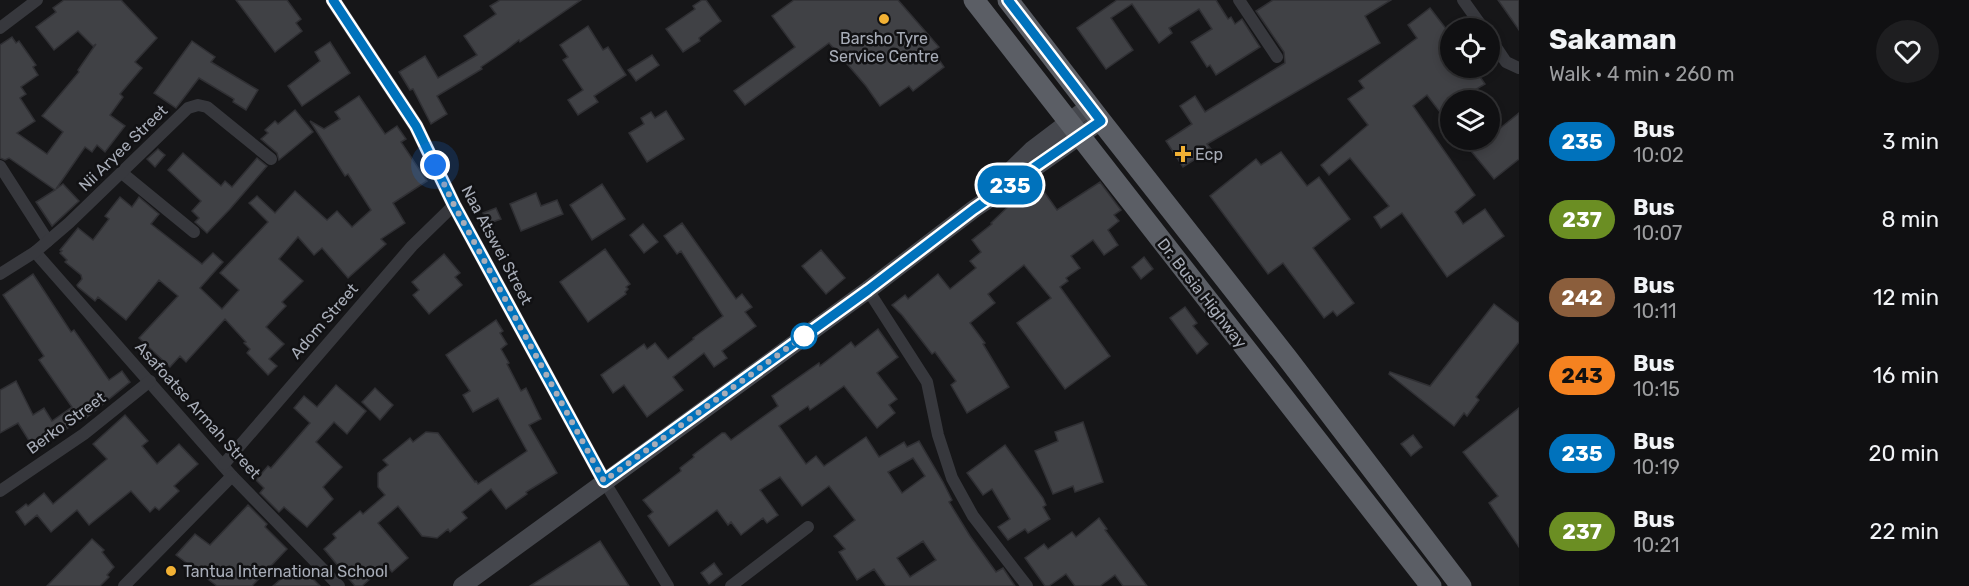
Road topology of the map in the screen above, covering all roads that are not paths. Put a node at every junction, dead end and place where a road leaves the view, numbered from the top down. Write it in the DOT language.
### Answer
graph roads {
  1 [pos="37,0"];
  2 [pos="333,0"];
  3 [pos="974,0"];
  4 [pos="1008,0"];
  5 [pos="1239,0"];
  6 [pos="1464,0"];
  7 [pos="1476,18"];
  8 [pos="0,28"];
  9 [pos="1500,53"];
  10 [pos="1277,57"];
  11 [pos="1519,68"];
  12 [pos="1095,114"];
  13 [pos="1075,129"];
  14 [pos="271,159"];
  15 [pos="0,166"];
  16 [pos="122,173"];
  17 [pos="454,205"];
  18 [pos="194,232"];
  19 [pos="48,241"];
  20 [pos="35,252"];
  21 [pos="0,274"];
  22 [pos="868,290"];
  23 [pos="150,381"];
  24 [pos="224,464"];
  25 [pos="232,476"];
  26 [pos="604,481"];
  27 [pos="0,491"];
  28 [pos="808,527"];
  29 [pos="124,586"];
  30 [pos="339,586"];
  31 [pos="462,586"];
  32 [pos="668,586"];
  33 [pos="731,586"];
  34 [pos="1027,586"];
  35 [pos="1431,586"];
  36 [pos="1461,586"];
  1 -- 8 [label="street"];
  2 -- 17 [label="street, Naa Atswei Street"];
  3 -- 13 [label="highway, Dr. Busia Highway"];
  4 -- 12 [label="highway, Dr. Busia Highway"];
  5 -- 10 [label="street"];
  6 -- 7 [label="street"];
  9 -- 11 [label="street"];
  12 -- 13 [label="main road"];
  12 -- 36 [label="highway, Dr. Busia Highway"];
  13 -- 22 [label="main road"];
  13 -- 35 [label="highway, Dr. Busia Highway"];
  14 -- 16 [label="street, Nii Aryee Street"];
  15 -- 19 [label="street"];
  16 -- 18 [label="street"];
  16 -- 19 [label="street, Nii Aryee Street"];
  17 -- 24 [label="street, Adom Street"];
  17 -- 26 [label="street, Naa Atswei Street"];
  19 -- 20 [label="street, Nii Aryee Street"];
  20 -- 21 [label="street, Nii Aryee Street"];
  20 -- 23 [label="street, Asafoatse Armah Street"];
  22 -- 26 [label="main road"];
  22 -- 34 [label="street"];
  23 -- 24 [label="street, Asafoatse Armah Street"];
  23 -- 27 [label="street, Berko Street"];
  24 -- 25 [label="street, Asafoatse Armah Street"];
  25 -- 29 [label="street"];
  25 -- 30 [label="street, Asafoatse Armah Street"];
  26 -- 31 [label="main road"];
  26 -- 32 [label="street"];
  28 -- 33 [label="street"];
}
